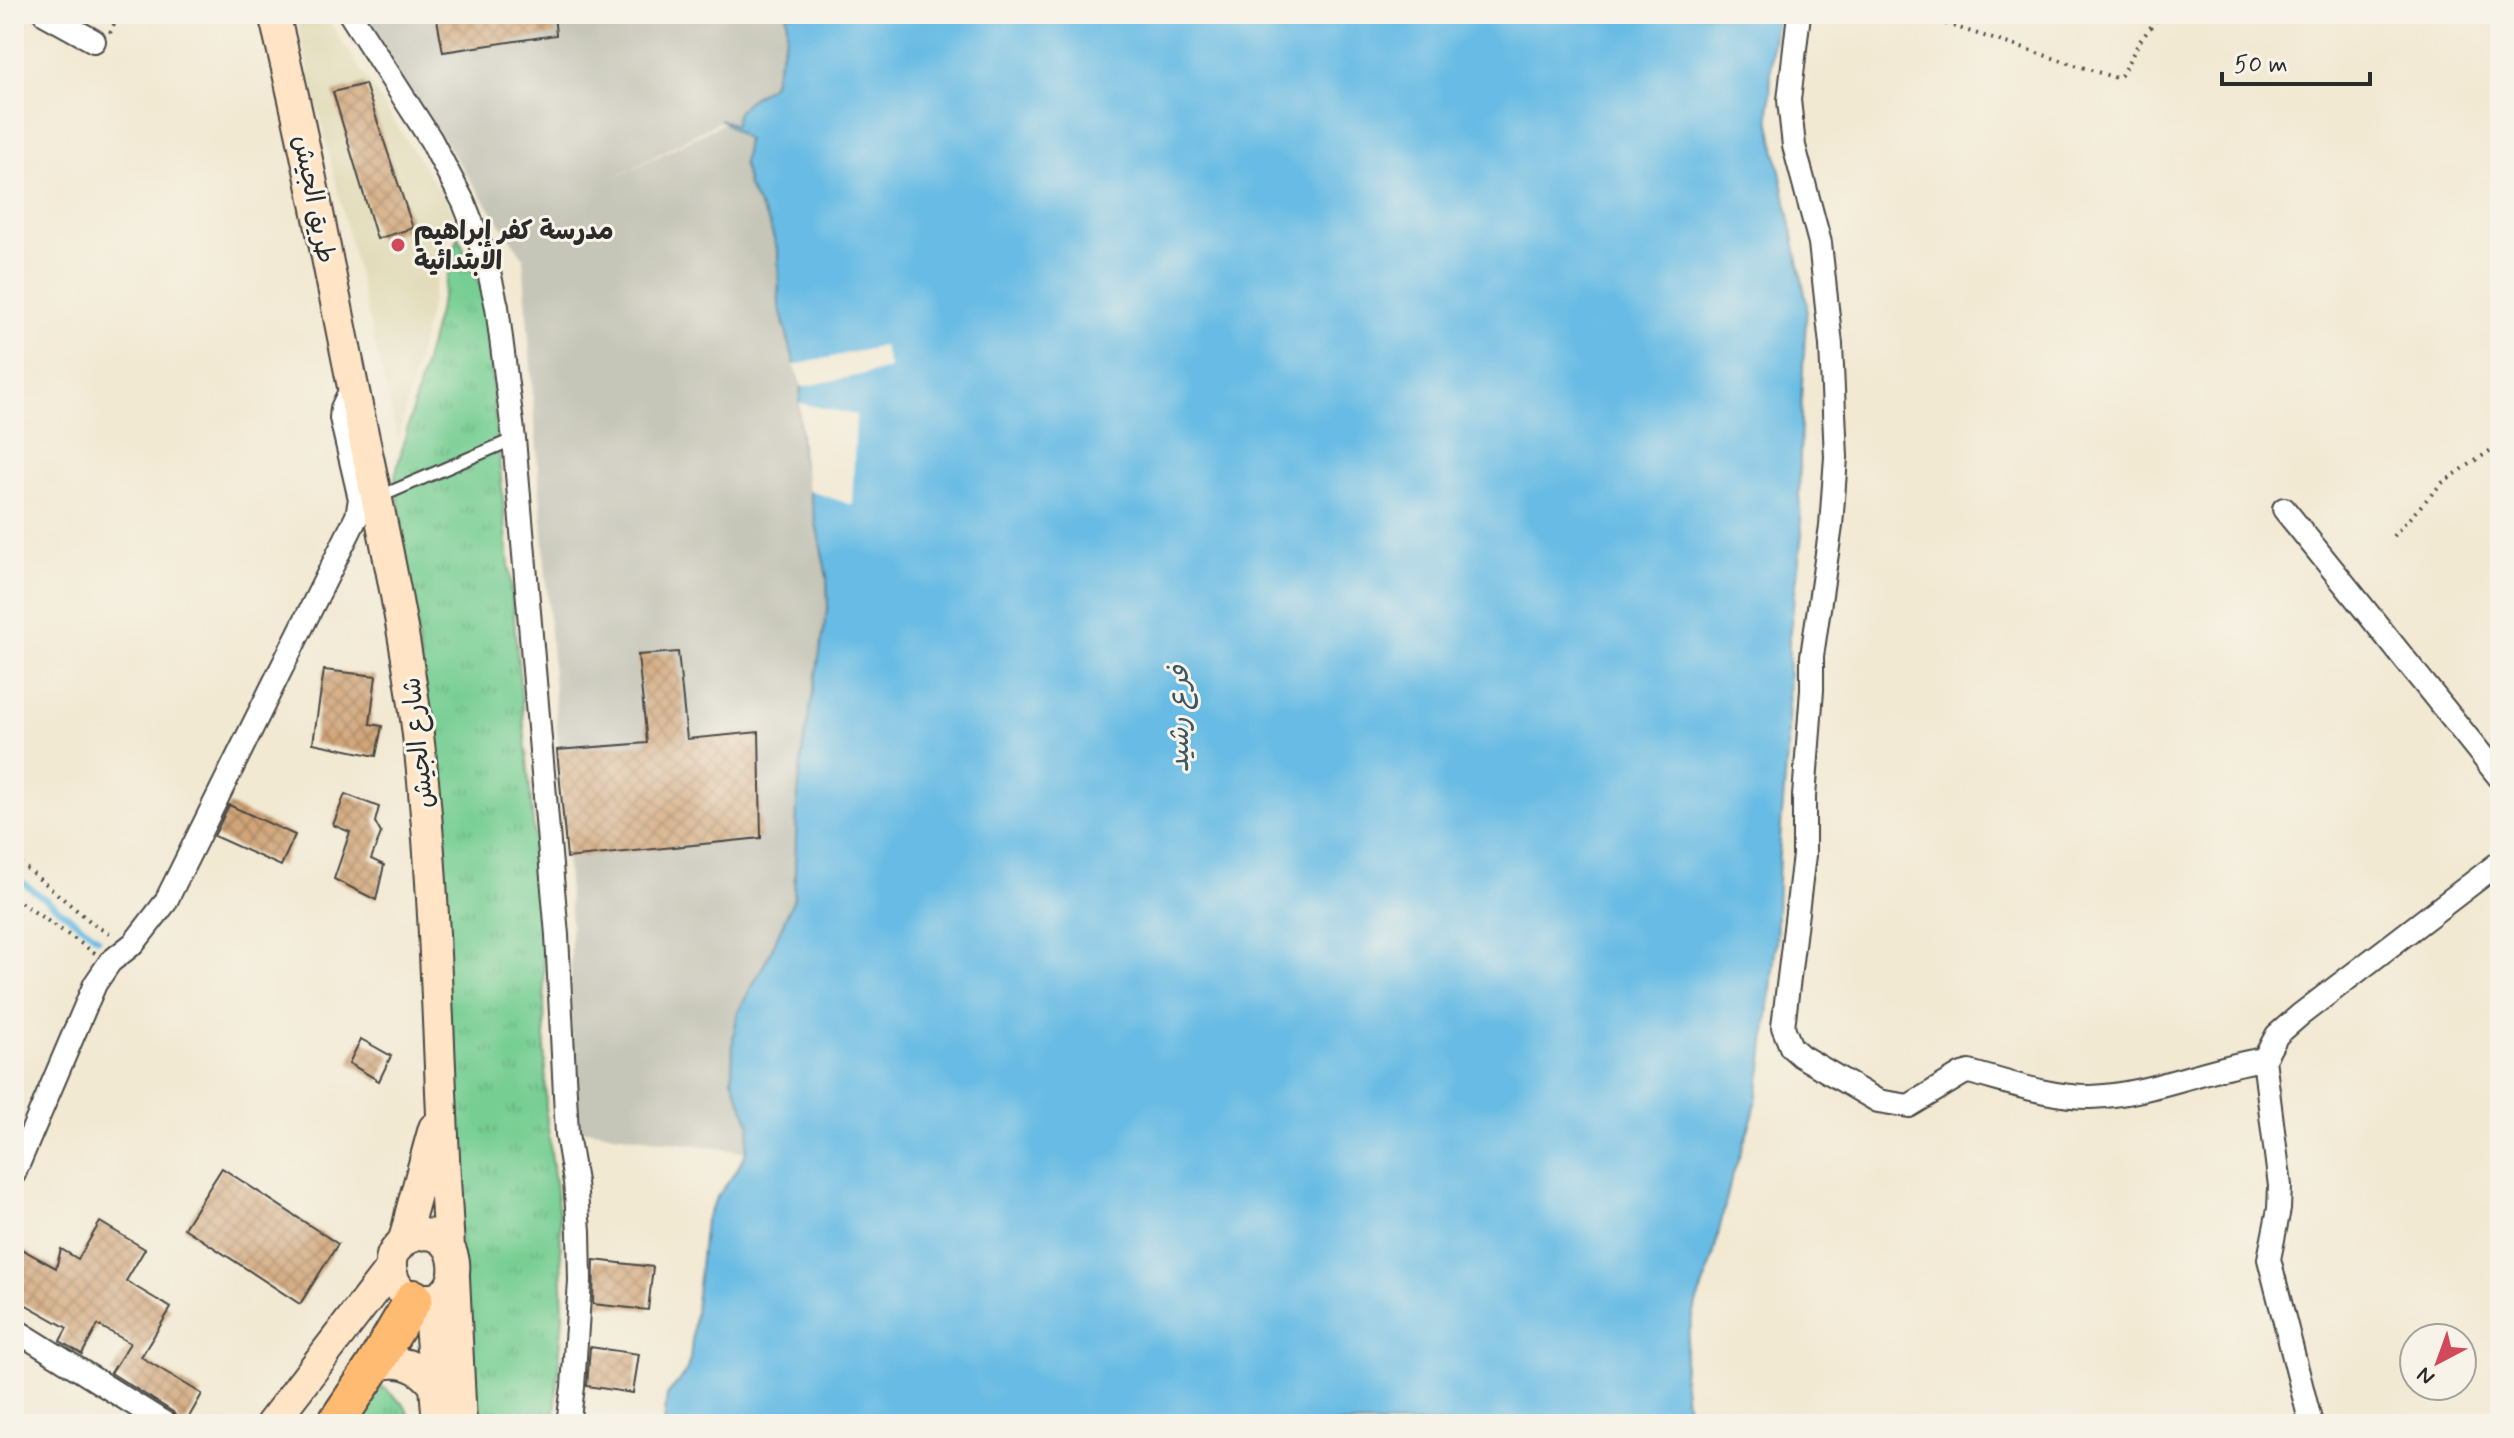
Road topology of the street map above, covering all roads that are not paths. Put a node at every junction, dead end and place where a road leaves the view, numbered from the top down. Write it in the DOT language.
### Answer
graph roads {
  1 [pos="274,14"];
  2 [pos="350,14"];
  3 [pos="1799,14"];
  4 [pos="56,17"];
  5 [pos="94,41"];
  6 [pos="353,385"];
  7 [pos="514,439"];
  8 [pos="378,497"];
  9 [pos="2284,509"];
  10 [pos="2500,778"];
  11 [pos="2500,862"];
  12 [pos="2264,1059"];
  13 [pos="440,1107"];
  14 [pos="14,1174"];
  15 [pos="449,1247"];
  16 [pos="397,1254"];
  17 [pos="454,1277"];
  18 [pos="421,1298"];
  19 [pos="14,1329"];
  20 [pos="374,1366"];
  21 [pos="434,1385"];
  22 [pos="166,1424"];
  23 [pos="271,1424"];
  24 [pos="335,1424"];
  25 [pos="438,1424"];
  26 [pos="461,1424"];
  27 [pos="568,1424"];
  28 [pos="2311,1424"];
  1 -- 6 [label="main road, طريق الجيش"];
  2 -- 7 [label="street"];
  3 -- 12 [label="street"];
  4 -- 5 [label="street"];
  6 -- 8 [label="main road, شارع الجيش"];
  6 -- 14 [label="street"];
  7 -- 8 [label="lane"];
  7 -- 27 [label="street"];
  8 -- 13 [label="main road, شارع الجيش"];
  9 -- 10 [label="street"];
  11 -- 12 [label="street"];
  12 -- 28 [label="street"];
  13 -- 15 [label="main road, شارع الجيش"];
  13 -- 16 [label="main road, شارع الجيش"];
  15 -- 16 [label="main road"];
  15 -- 17 [label="main road"];
  16 -- 18 [label="main road"];
  16 -- 23 [label="main road"];
  17 -- 18 [label="main road"];
  17 -- 26 [label="main road"];
  18 -- 20 [label="highway"];
  18 -- 21 [label="main road"];
  19 -- 22 [label="street"];
  20 -- 21 [label="main road"];
  20 -- 24 [label="highway"];
  21 -- 25 [label="main road"];
}
